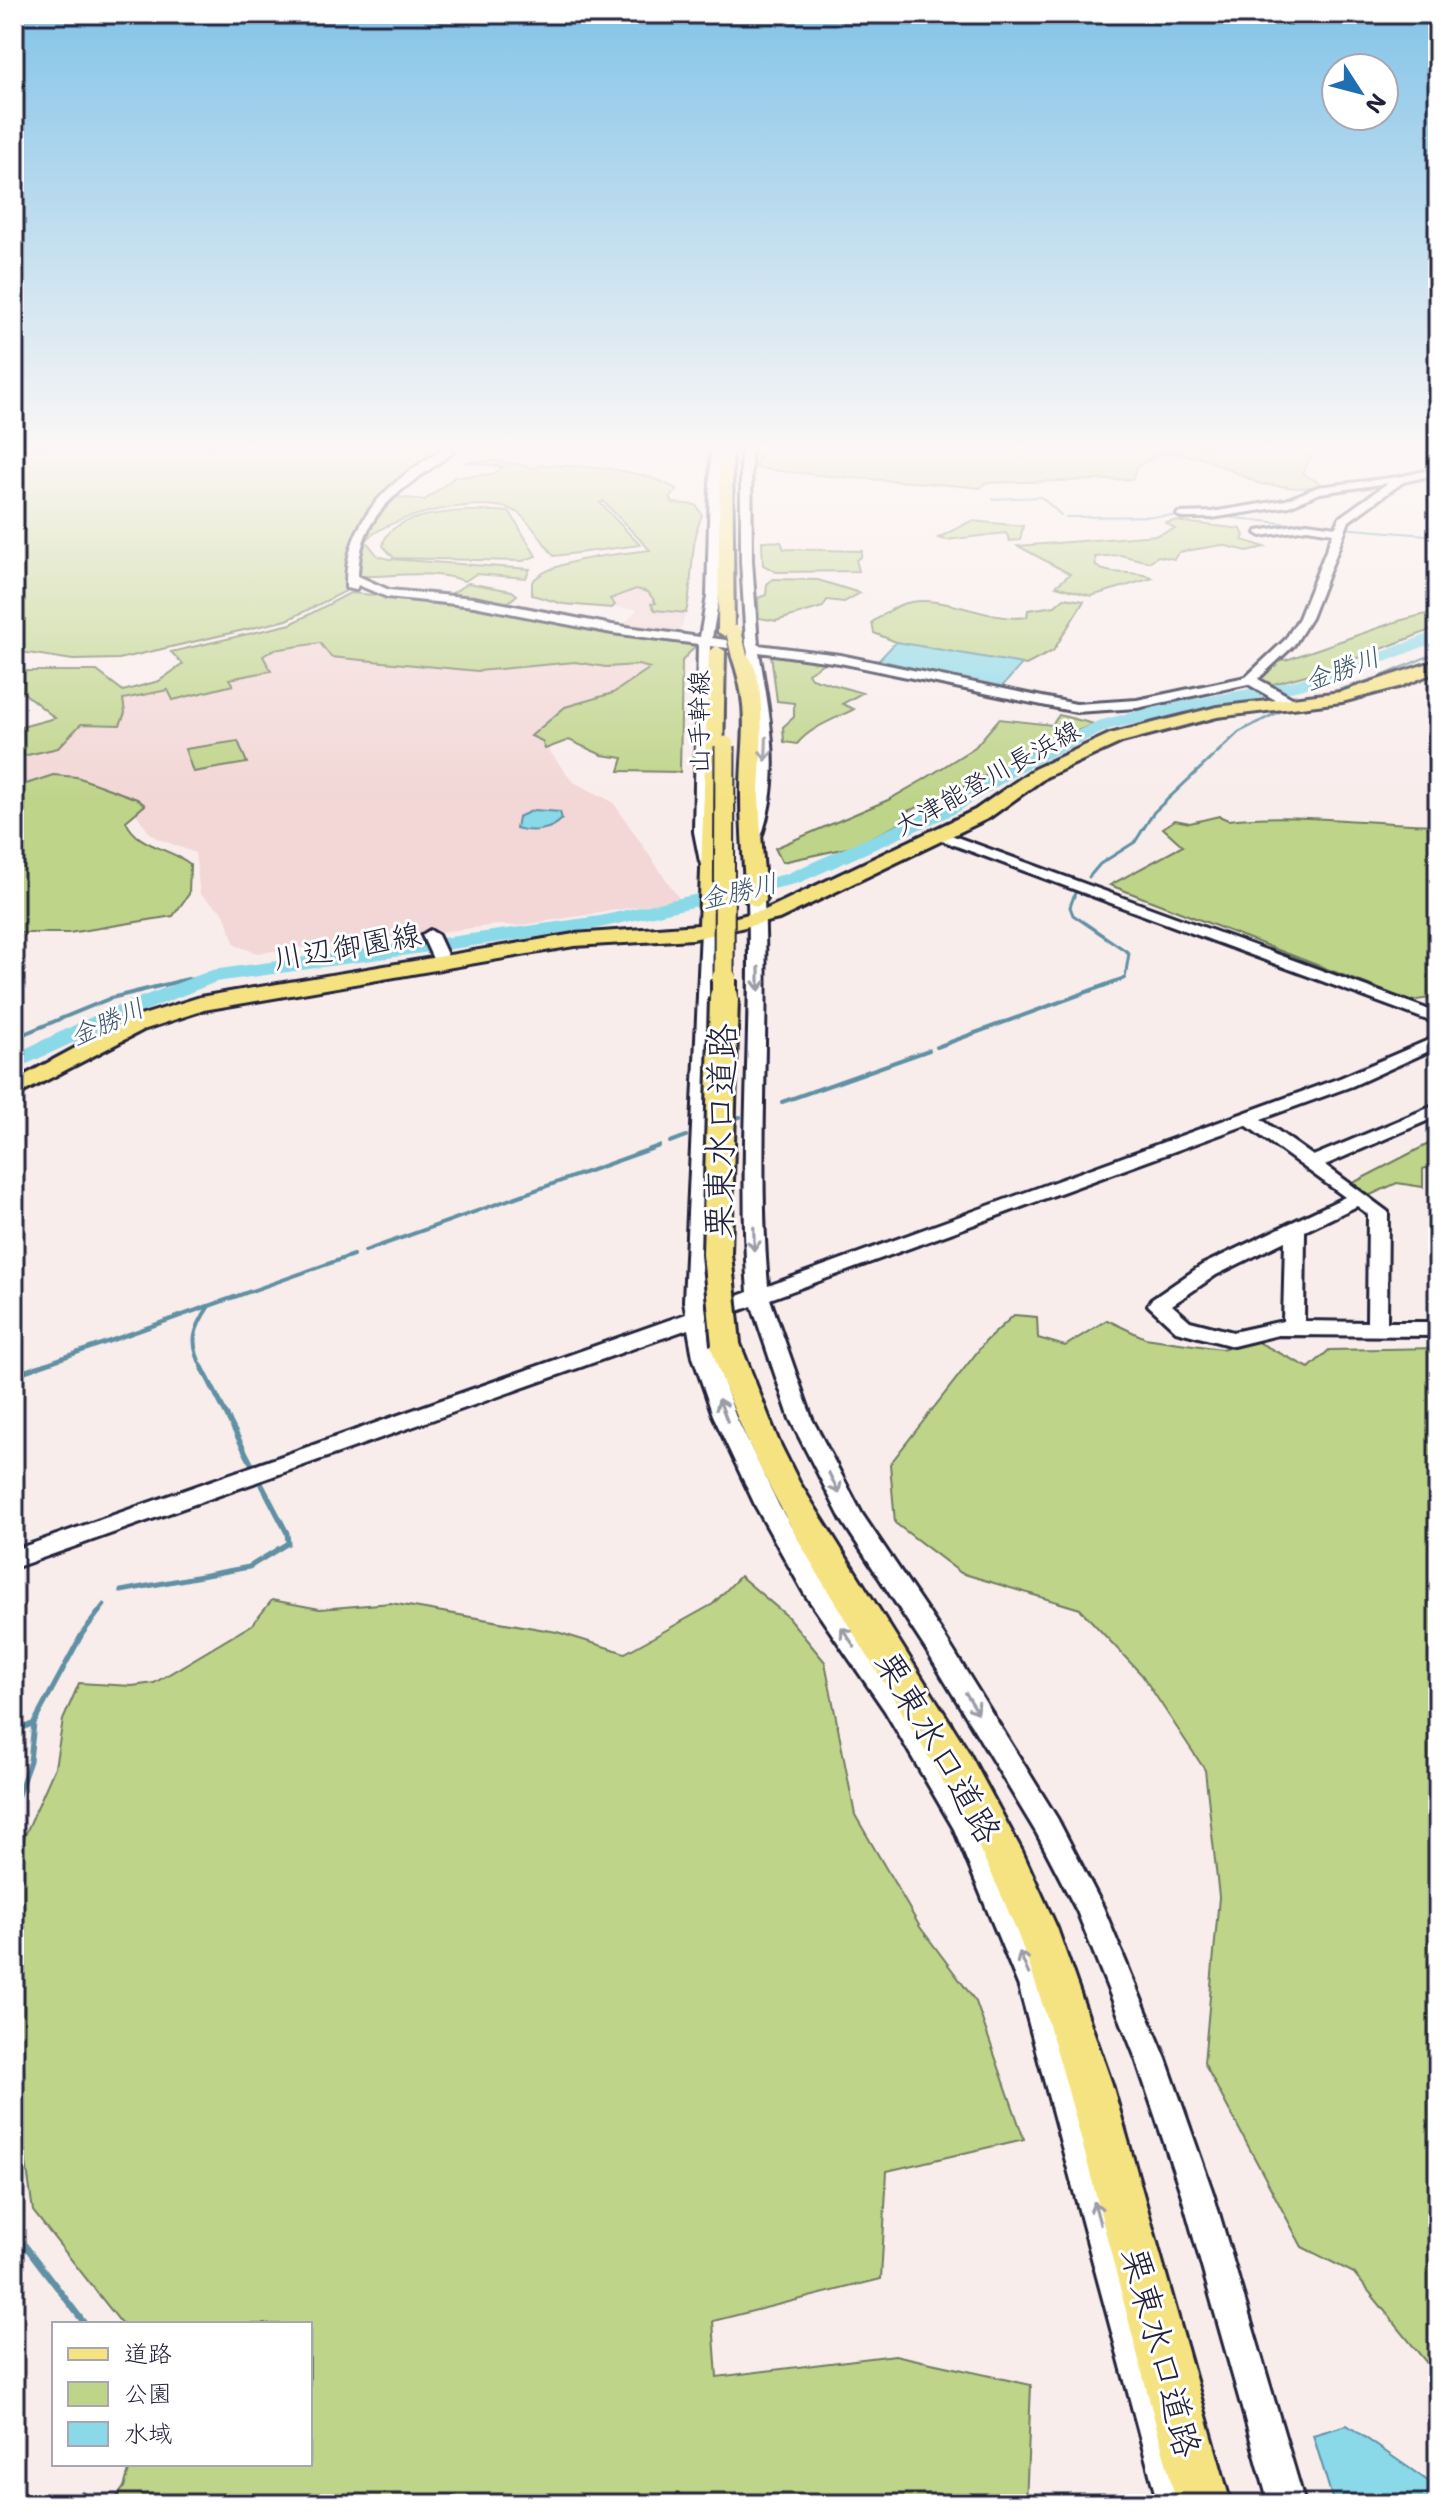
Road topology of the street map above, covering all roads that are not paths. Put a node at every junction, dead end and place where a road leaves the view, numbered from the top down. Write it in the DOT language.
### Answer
graph roads {
  1 [pos="351,566"];
  2 [pos="715,566"];
  3 [pos="726,566"];
  4 [pos="735,566"];
  5 [pos="1324,566"];
  6 [pos="726,592"];
  7 [pos="728,643"];
  8 [pos="1438,665"];
  9 [pos="1253,682"];
  10 [pos="1287,701"];
  11 [pos="940,835"];
  12 [pos="757,910"];
  13 [pos="709,922"];
  14 [pos="430,935"];
  15 [pos="442,961"];
  16 [pos="724,997"];
  17 [pos="1438,1019"];
  18 [pos="1438,1041"];
  19 [pos="1420,1049"];
  20 [pos="1438,1060"];
  21 [pos="14,1090"];
  22 [pos="1438,1109"];
  23 [pos="1248,1118"];
  24 [pos="1312,1164"];
  25 [pos="1358,1198"];
  26 [pos="1295,1230"];
  27 [pos="759,1296"];
  28 [pos="1293,1328"];
  29 [pos="1438,1329"];
  30 [pos="1377,1330"];
  31 [pos="712,1331"];
  32 [pos="14,1559"];
  33 [pos="1176,2504"];
  34 [pos="1204,2504"];
  35 [pos="1287,2504"];
  1 -- 7 [label="street"];
  2 -- 7 [label="street"];
  3 -- 6 [label="main road, 山手幹線"];
  4 -- 7 [label="street"];
  5 -- 9 [label="street"];
  6 -- 7 [label="main road"];
  6 -- 7 [label="main road, 山手幹線"];
  7 -- 9 [label="street"];
  7 -- 12 [label="main road, one-way"];
  7 -- 13 [label="main road"];
  7 -- 16 [label="main road, 山手幹線, bridge"];
  8 -- 10 [label="main road, 大津能登川長浜線"];
  9 -- 10 [label="street"];
  10 -- 11 [label="main road, 大津能登川長浜線"];
  11 -- 12 [label="main road, 大津能登川長浜線"];
  11 -- 17 [label="street"];
  12 -- 13 [label="main road, 大津能登川長浜線"];
  12 -- 27 [label="street, one-way"];
  13 -- 15 [label="main road, 川辺御園線"];
  13 -- 31 [label="street"];
  14 -- 15 [label="street"];
  15 -- 21 [label="main road, 川辺御園線"];
  16 -- 31 [label="highway, 栗東水口道路, bridge"];
  18 -- 19 [label="street"];
  19 -- 20 [label="street"];
  19 -- 23 [label="street"];
  22 -- 24 [label="street"];
  23 -- 24 [label="street"];
  23 -- 27 [label="street"];
  24 -- 25 [label="street"];
  25 -- 26 [label="street"];
  25 -- 30 [label="street"];
  26 -- 28 [label="street"];
  26 -- 28 [label="street"];
  27 -- 31 [label="street"];
  27 -- 35 [label="street, one-way"];
  28 -- 30 [label="street"];
  29 -- 30 [label="street"];
  31 -- 32 [label="street"];
  33 -- 31 [label="street, one-way"];
  31 -- 34 [label="highway, 栗東水口道路"];
}
